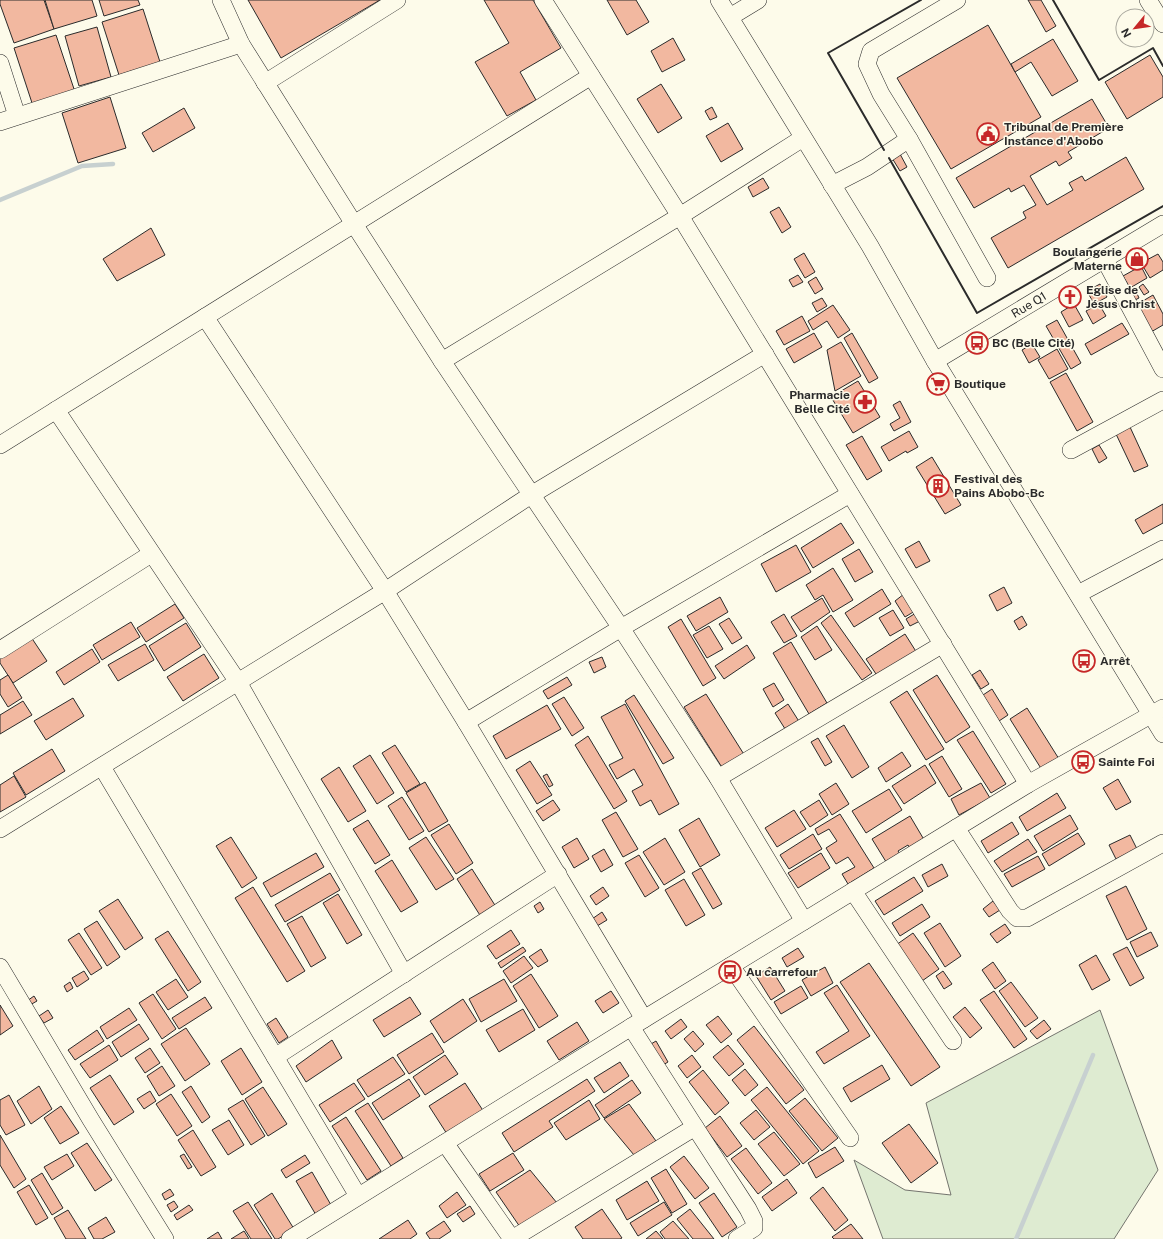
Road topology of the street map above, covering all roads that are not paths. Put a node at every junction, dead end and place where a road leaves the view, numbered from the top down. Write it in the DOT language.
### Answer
graph roads {
  1 [pos="221,0"];
  2 [pos="396,0"];
  3 [pos="543,0"];
  4 [pos="719,0"];
  5 [pos="758,0"];
  6 [pos="957,0"];
  7 [pos="1148,0"];
  8 [pos="730,17"];
  9 [pos="1163,24"];
  10 [pos="240,44"];
  11 [pos="0,63"];
  12 [pos="591,76"];
  13 [pos="265,83"];
  14 [pos="17,116"];
  15 [pos="0,122"];
  16 [pos="803,138"];
  17 [pos="909,139"];
  18 [pos="832,185"];
  19 [pos="680,216"];
  20 [pos="354,224"];
  21 [pos="1163,224"];
  22 [pos="1105,260"];
  23 [pos="987,278"];
  24 [pos="205,317"];
  25 [pos="765,354"];
  26 [pos="442,361"];
  27 [pos="935,361"];
  28 [pos="1163,369"];
  29 [pos="1163,400"];
  30 [pos="56,410"];
  31 [pos="0,445"];
  32 [pos="1071,450"];
  33 [pos="850,494"];
  34 [pos="531,495"];
  35 [pos="1163,549"];
  36 [pos="151,554"];
  37 [pos="385,591"];
  38 [pos="1078,594"];
  39 [pos="621,628"];
  40 [pos="943,644"];
  41 [pos="0,650"];
  42 [pos="238,682"];
  43 [pos="1157,711"];
  44 [pos="466,722"];
  45 [pos="1163,734"];
  46 [pos="102,767"];
  47 [pos="718,778"];
  48 [pos="1028,784"];
  49 [pos="956,828"];
  50 [pos="0,830"];
  51 [pos="1163,843"];
  52 [pos="558,874"];
  53 [pos="853,891"];
  54 [pos="804,921"];
  55 [pos="731,966"];
  56 [pos="0,967"];
  57 [pos="404,974"];
  58 [pos="638,1023"];
  59 [pos="953,1041"];
  60 [pos="276,1057"];
  61 [pos="695,1127"];
  62 [pos="850,1138"];
  63 [pos="445,1143"];
  64 [pos="358,1196"];
  65 [pos="165,1239"];
  66 [pos="290,1239"];
  67 [pos="512,1239"];
  68 [pos="737,1239"];
  1 -- 10 [label="street"];
  2 -- 13 [label="street"];
  3 -- 12 [label="street"];
  4 -- 8 [label="street"];
  5 -- 8 [label="street"];
  6 -- 17 [label="street"];
  7 -- 9 [label="street"];
  8 -- 16 [label="street"];
  10 -- 13 [label="street"];
  10 -- 14 [label="street"];
  11 -- 14 [label="street"];
  12 -- 19 [label="street"];
  12 -- 20 [label="street"];
  13 -- 20 [label="street"];
  14 -- 15 [label="street"];
  16 -- 18 [label="street"];
  16 -- 19 [label="street"];
  17 -- 18 [label="street"];
  17 -- 23 [label="street"];
  18 -- 27 [label="street"];
  19 -- 25 [label="street"];
  19 -- 26 [label="street"];
  20 -- 24 [label="street"];
  20 -- 26 [label="street"];
  21 -- 22 [label="street, Rue Q1"];
  22 -- 27 [label="street, Rue Q1"];
  22 -- 28 [label="street"];
  24 -- 30 [label="street"];
  24 -- 37 [label="street"];
  25 -- 33 [label="street"];
  25 -- 34 [label="street"];
  26 -- 34 [label="street"];
  27 -- 38 [label="street"];
  29 -- 32 [label="street"];
  30 -- 31 [label="street"];
  30 -- 36 [label="street"];
  33 -- 39 [label="street"];
  33 -- 40 [label="street"];
  34 -- 37 [label="street"];
  34 -- 39 [label="street"];
  35 -- 38 [label="street"];
  36 -- 41 [label="street"];
  36 -- 42 [label="street"];
  37 -- 42 [label="street"];
  37 -- 44 [label="street"];
  38 -- 43 [label="street"];
  39 -- 44 [label="street"];
  39 -- 47 [label="street"];
  40 -- 47 [label="street"];
  40 -- 48 [label="street"];
  42 -- 46 [label="street"];
  42 -- 57 [label="street"];
  43 -- 45 [label="street"];
  43 -- 48 [label="street"];
  44 -- 52 [label="street"];
  46 -- 50 [label="street"];
  46 -- 60 [label="street"];
  47 -- 54 [label="street"];
  48 -- 49 [label="street"];
  49 -- 51 [label="street"];
  49 -- 53 [label="street"];
  52 -- 57 [label="street"];
  52 -- 58 [label="street"];
  53 -- 54 [label="street"];
  53 -- 59 [label="street"];
  54 -- 55 [label="street"];
  55 -- 58 [label="street"];
  55 -- 62 [label="street"];
  56 -- 65 [label="street"];
  57 -- 60 [label="street"];
  58 -- 61 [label="street"];
  58 -- 63 [label="street"];
  60 -- 64 [label="street"];
  61 -- 67 [label="street"];
  61 -- 68 [label="street"];
  63 -- 64 [label="street"];
  63 -- 67 [label="street"];
  64 -- 66 [label="street"];
}
